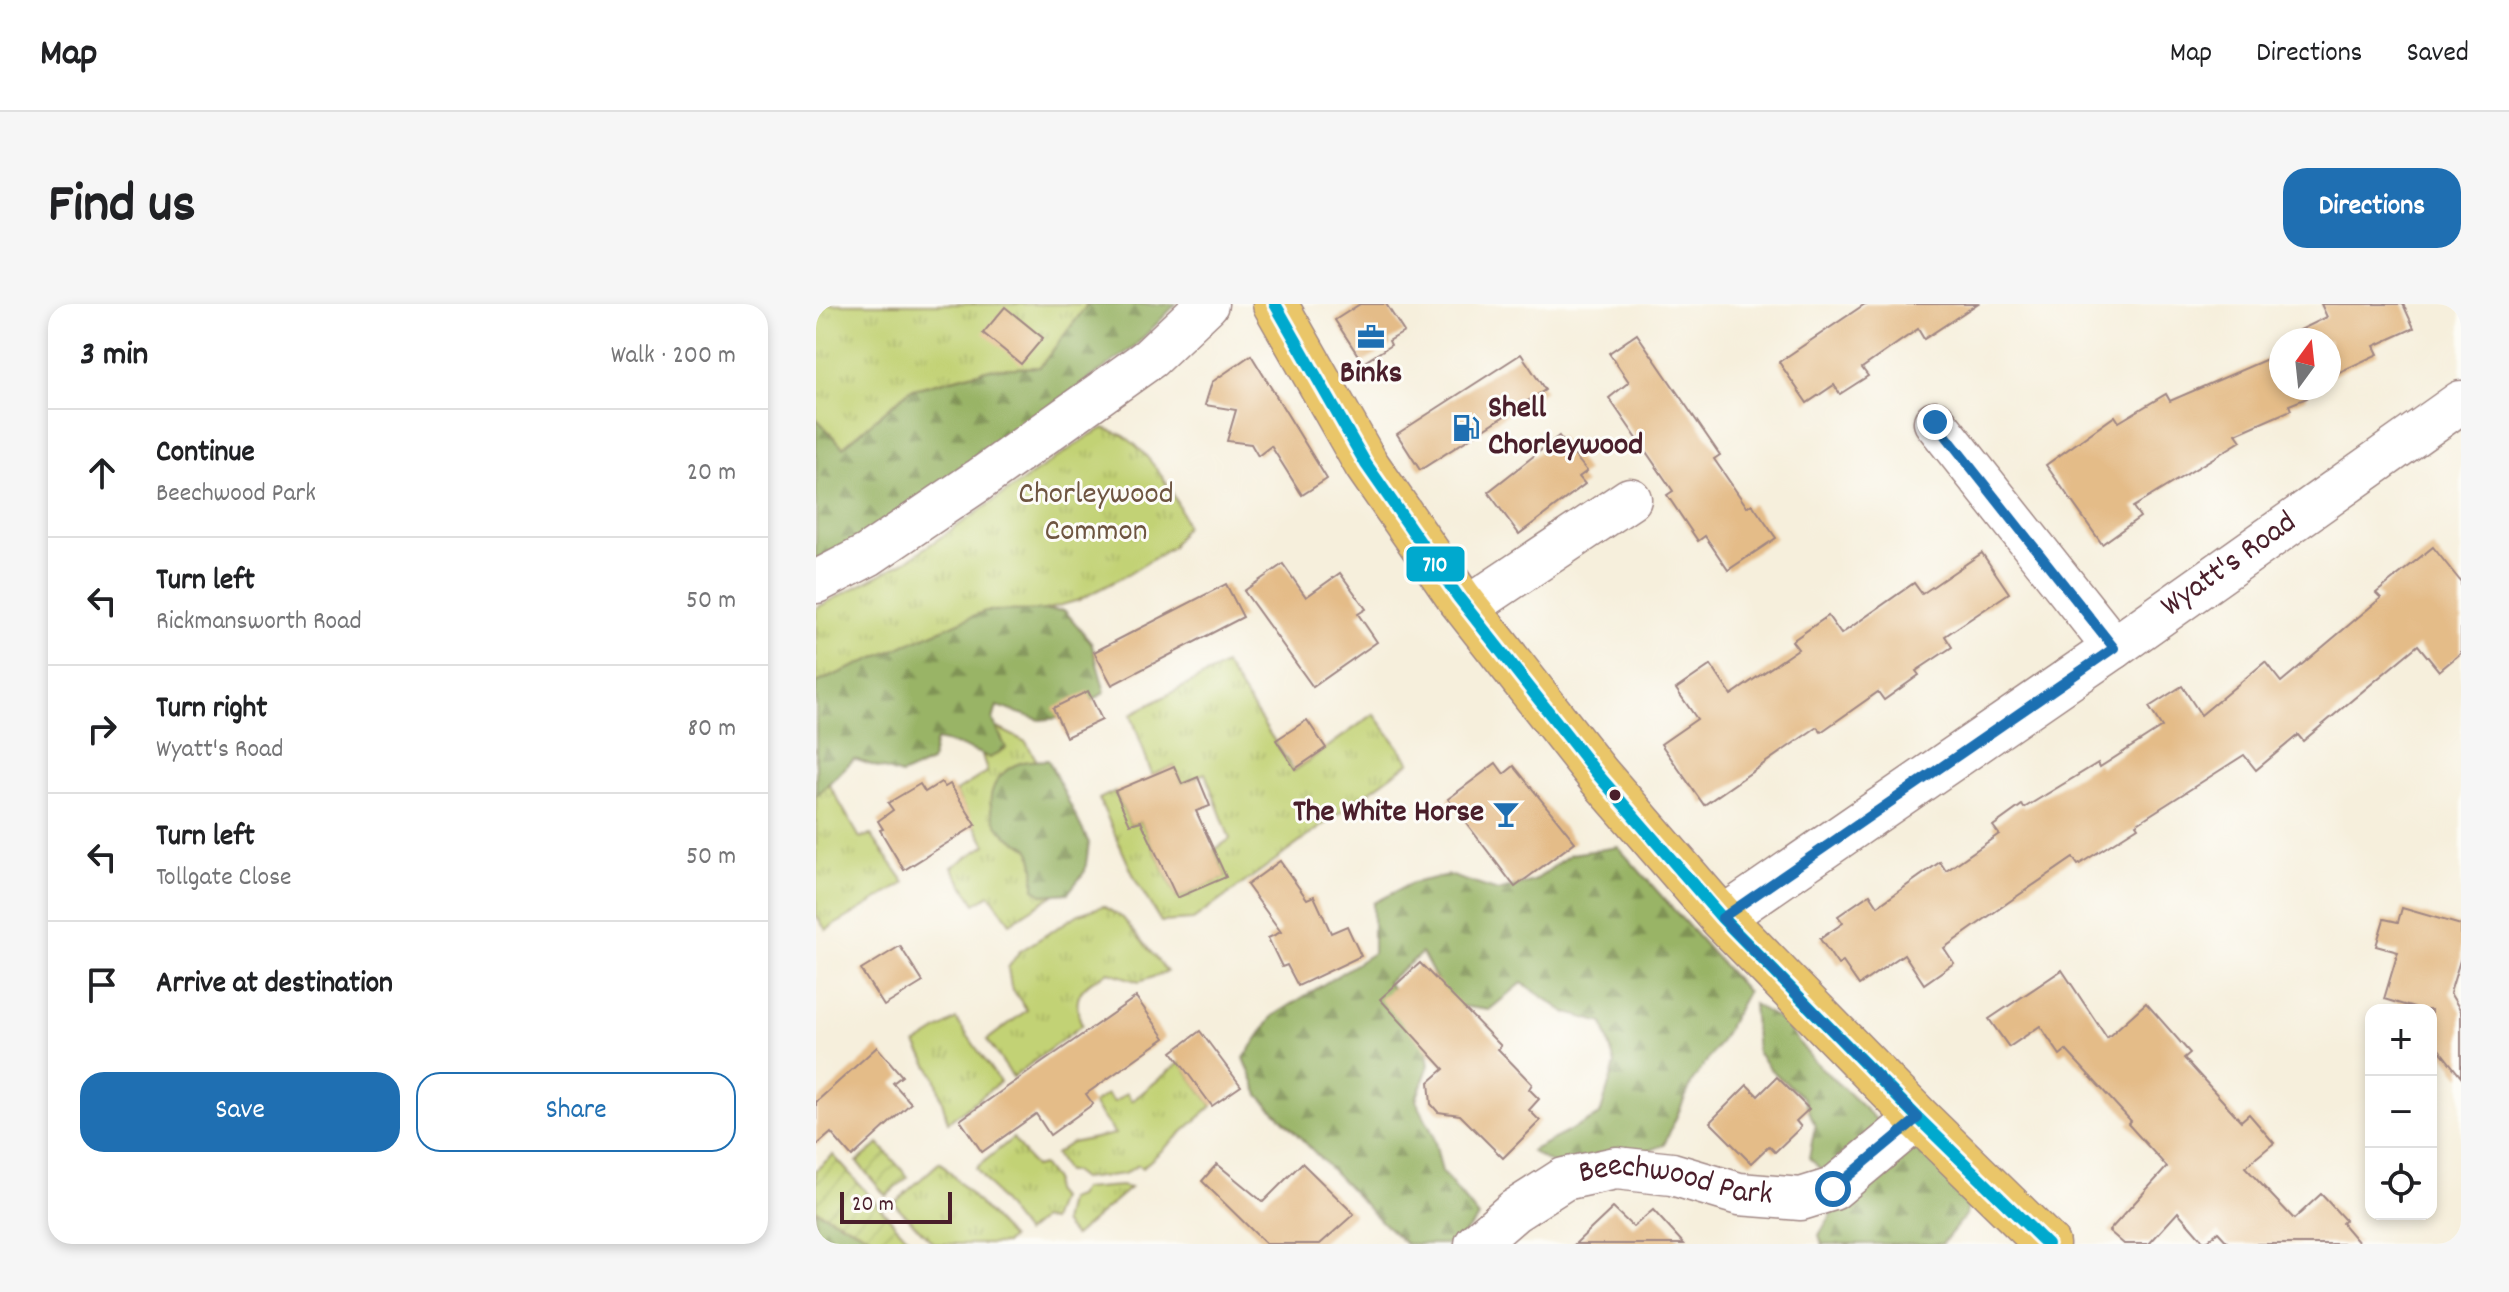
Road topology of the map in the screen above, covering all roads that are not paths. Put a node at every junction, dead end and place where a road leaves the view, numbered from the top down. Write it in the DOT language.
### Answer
graph roads {
  1 [pos="1207,304"];
  2 [pos="1275,304"];
  3 [pos="2461,402"];
  4 [pos="1935,422"];
  5 [pos="1630,499"];
  6 [pos="816,582"];
  7 [pos="1467,608"];
  8 [pos="2114,648"];
  9 [pos="1722,918"];
  10 [pos="1918,1118"];
  11 [pos="1476,1244"];
  12 [pos="2047,1244"];
  1 -- 6 [label="street"];
  2 -- 7 [label="main road"];
  3 -- 8 [label="street, Wyatt's Road"];
  4 -- 8 [label="street"];
  5 -- 7 [label="street"];
  7 -- 9 [label="main road"];
  8 -- 9 [label="street, Wyatt's Road"];
  9 -- 10 [label="main road"];
  10 -- 11 [label="street, Beechwood Park"];
  10 -- 12 [label="main road"];
}
